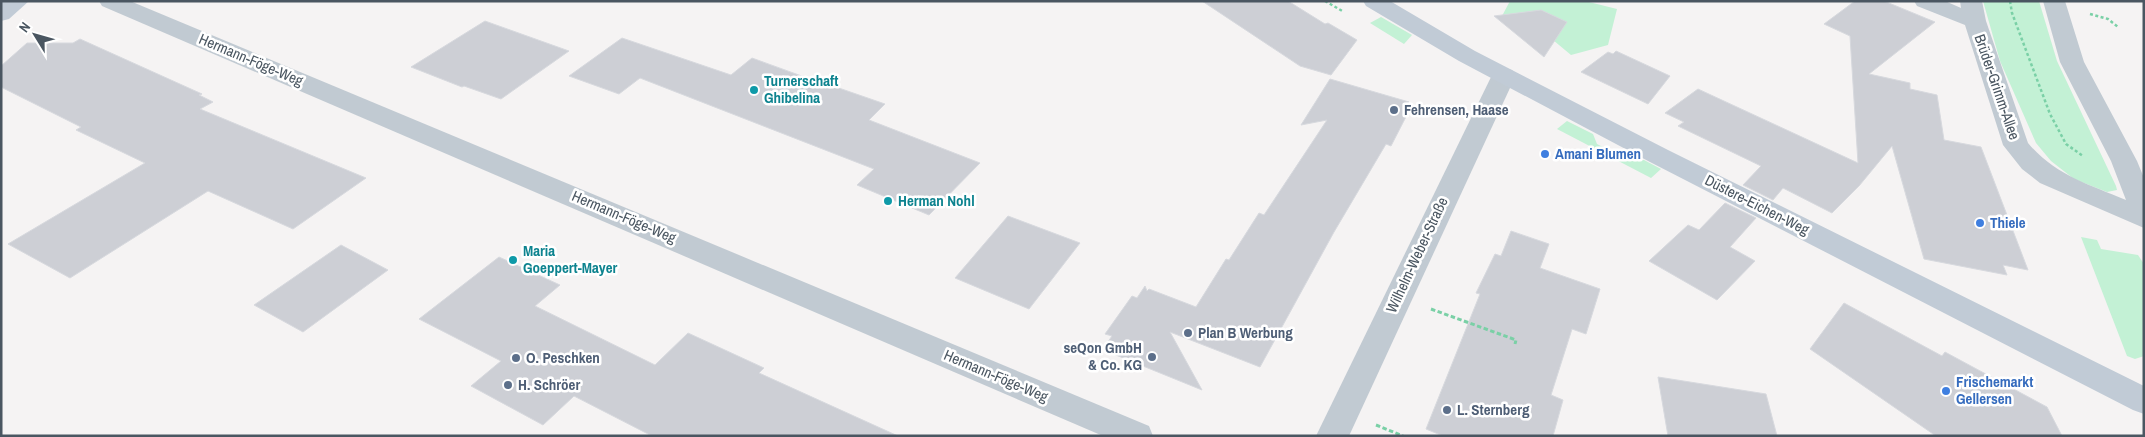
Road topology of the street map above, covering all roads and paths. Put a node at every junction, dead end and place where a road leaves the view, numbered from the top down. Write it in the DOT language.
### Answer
graph roads {
  1 [pos="18,1"];
  2 [pos="110,1"];
  3 [pos="1374,1"];
  4 [pos="1925,1"];
  5 [pos="2010,1"];
  6 [pos="2054,1"];
  7 [pos="1973,11"];
  8 [pos="1,14"];
  9 [pos="2108,19"];
  10 [pos="2118,27"];
  11 [pos="1504,76"];
  12 [pos="2050,114"];
  13 [pos="2144,212"];
  14 [pos="2144,219"];
  15 [pos="1397,297"];
  16 [pos="1515,344"];
  17 [pos="2144,401"];
  18 [pos="1137,436"];
  19 [pos="1332,436"];
  1 -- 8 [label="street"];
  2 -- 18 [label="street, Hermann-Föge-Weg"];
  3 -- 11 [label="street, Düstere-Eichen-Weg"];
  4 -- 7 [label="street"];
  5 -- 12 [label="path"];
  6 -- 13 [label="street"];
  7 -- 14 [label="street, Brüder-Grimm-Allee"];
  9 -- 10 [label="path"];
  11 -- 15 [label="street, Wilhelm-Weber-Straße"];
  11 -- 17 [label="street, Düstere-Eichen-Weg"];
  15 -- 16 [label="path"];
  15 -- 19 [label="street, Wilhelm-Weber-Straße"];
}
